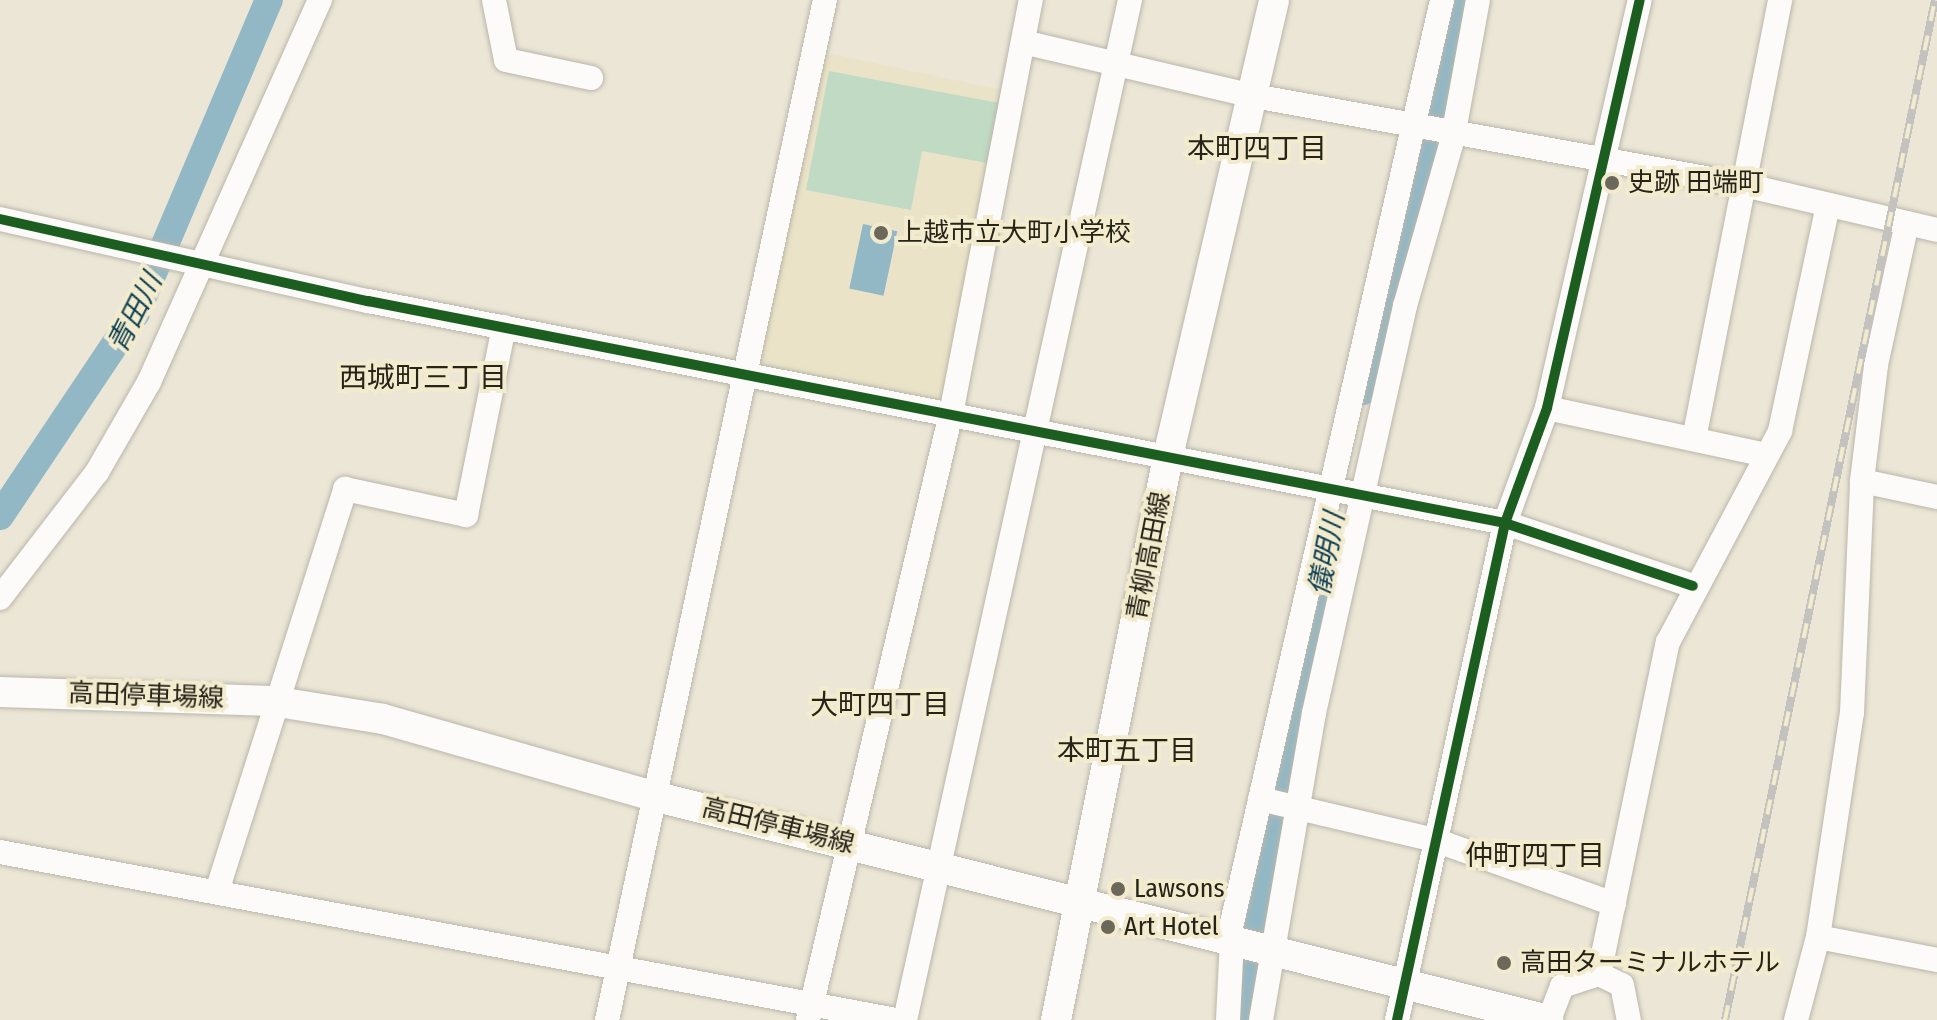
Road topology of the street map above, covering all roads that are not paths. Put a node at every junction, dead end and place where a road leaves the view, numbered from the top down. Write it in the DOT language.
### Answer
graph roads {
  1 [pos="320,0"];
  2 [pos="494,0"];
  3 [pos="825,0"];
  4 [pos="1031,0"];
  5 [pos="1130,0"];
  6 [pos="1274,0"];
  7 [pos="1442,0"];
  8 [pos="1478,0"];
  9 [pos="1640,0"];
  10 [pos="1780,0"];
  11 [pos="1023,42"];
  12 [pos="1117,62"];
  13 [pos="591,78"];
  14 [pos="1254,96"];
  15 [pos="1418,130"];
  16 [pos="1450,136"];
  17 [pos="1604,165"];
  18 [pos="1744,185"];
  19 [pos="1828,205"];
  20 [pos="0,219"];
  21 [pos="1907,223"];
  22 [pos="1937,230"];
  23 [pos="198,262"];
  24 [pos="504,327"];
  25 [pos="744,369"];
  26 [pos="1547,408"];
  27 [pos="952,409"];
  28 [pos="1036,427"];
  29 [pos="1694,439"];
  30 [pos="1169,452"];
  31 [pos="1766,455"];
  32 [pos="1862,481"];
  33 [pos="1326,485"];
  34 [pos="1358,492"];
  35 [pos="1937,497"];
  36 [pos="1505,523"];
  37 [pos="1693,586"];
  38 [pos="0,598"];
  39 [pos="0,692"];
  40 [pos="272,701"];
  41 [pos="653,796"];
  42 [pos="1264,800"];
  43 [pos="1295,807"];
  44 [pos="1435,840"];
  45 [pos="853,845"];
  46 [pos="0,852"];
  47 [pos="938,867"];
  48 [pos="218,888"];
  49 [pos="1081,900"];
  50 [pos="1614,904"];
  51 [pos="1818,937"];
  52 [pos="1246,940"];
  53 [pos="1937,960"];
  54 [pos="618,970"];
  55 [pos="1599,974"];
  56 [pos="1405,980"];
  57 [pos="810,1012"];
  58 [pos="607,1020"];
  59 [pos="896,1020"];
  60 [pos="905,1020"];
  61 [pos="1056,1020"];
  62 [pos="1228,1020"];
  63 [pos="1261,1020"];
  64 [pos="1397,1020"];
  65 [pos="1548,1020"];
  66 [pos="1629,1020"];
  67 [pos="1796,1020"];
  1 -- 23 [label="street"];
  2 -- 13 [label="street"];
  3 -- 25 [label="street"];
  4 -- 11 [label="street"];
  5 -- 12 [label="street"];
  6 -- 14 [label="main road, 青柳高田線"];
  7 -- 15 [label="street"];
  8 -- 16 [label="street"];
  9 -- 17 [label="street"];
  10 -- 18 [label="street"];
  11 -- 12 [label="street"];
  11 -- 27 [label="street"];
  12 -- 14 [label="street"];
  12 -- 28 [label="street"];
  14 -- 15 [label="street"];
  14 -- 30 [label="main road, 青柳高田線"];
  15 -- 16 [label="street"];
  15 -- 33 [label="street"];
  16 -- 17 [label="street"];
  16 -- 34 [label="street"];
  17 -- 18 [label="street"];
  17 -- 26 [label="street"];
  18 -- 19 [label="street"];
  18 -- 29 [label="street"];
  19 -- 21 [label="street"];
  19 -- 31 [label="street"];
  20 -- 23 [label="street"];
  21 -- 22 [label="street"];
  21 -- 32 [label="street"];
  23 -- 24 [label="street"];
  23 -- 38 [label="street"];
  24 -- 25 [label="street"];
  24 -- 40 [label="street"];
  25 -- 27 [label="street"];
  25 -- 41 [label="street"];
  26 -- 29 [label="street"];
  26 -- 36 [label="street"];
  27 -- 28 [label="street"];
  27 -- 45 [label="street"];
  28 -- 30 [label="street"];
  28 -- 47 [label="street"];
  29 -- 31 [label="street"];
  30 -- 33 [label="street"];
  30 -- 49 [label="main road, 青柳高田線"];
  31 -- 37 [label="street"];
  32 -- 35 [label="street"];
  32 -- 51 [label="street"];
  33 -- 34 [label="street"];
  33 -- 42 [label="street"];
  34 -- 36 [label="street"];
  34 -- 43 [label="street"];
  36 -- 37 [label="street"];
  36 -- 44 [label="street"];
  37 -- 50 [label="street"];
  39 -- 40 [label="main road, 高田停車場線"];
  40 -- 41 [label="main road, 高田停車場線"];
  40 -- 48 [label="street"];
  41 -- 45 [label="main road, 高田停車場線"];
  41 -- 54 [label="street"];
  42 -- 43 [label="street"];
  42 -- 52 [label="street"];
  43 -- 44 [label="street"];
  43 -- 52 [label="street"];
  44 -- 50 [label="street"];
  44 -- 56 [label="street"];
  45 -- 47 [label="main road, 高田停車場線"];
  45 -- 57 [label="street"];
  46 -- 48 [label="street"];
  47 -- 49 [label="main road, 高田停車場線"];
  47 -- 60 [label="street"];
  48 -- 54 [label="street"];
  49 -- 52 [label="main road, 高田停車場線"];
  49 -- 61 [label="main road, 青柳高田線"];
  50 -- 55 [label="street"];
  51 -- 53 [label="street"];
  51 -- 67 [label="street"];
  52 -- 56 [label="main road, 高田停車場線"];
  52 -- 62 [label="street"];
  52 -- 63 [label="street"];
  54 -- 57 [label="street"];
  54 -- 58 [label="street"];
  55 -- 65 [label="street"];
  55 -- 66 [label="street"];
  56 -- 64 [label="street"];
  56 -- 65 [label="main road, 高田停車場線"];
  57 -- 59 [label="street"];
}
